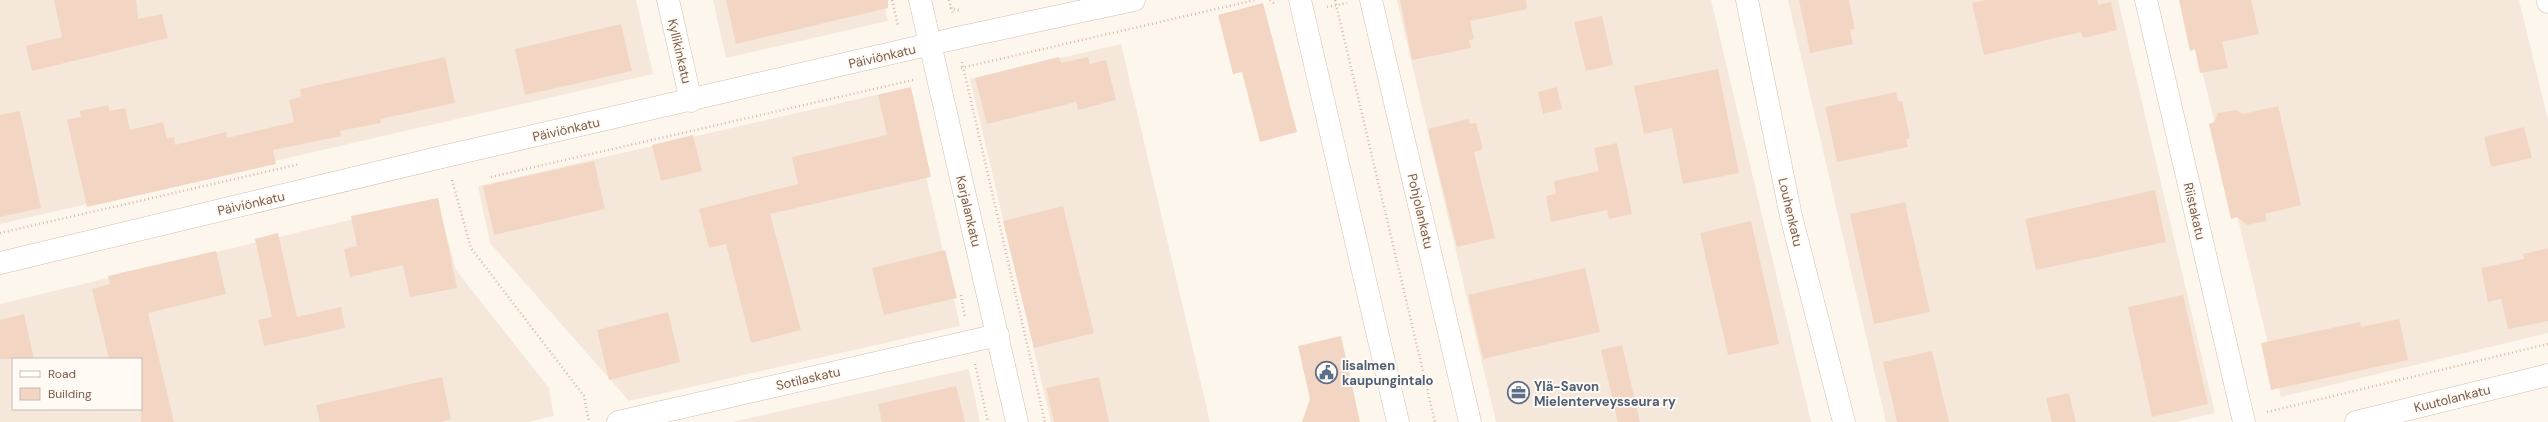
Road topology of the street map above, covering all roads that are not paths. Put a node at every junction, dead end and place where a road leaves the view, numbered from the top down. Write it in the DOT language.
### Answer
graph roads {
  1 [pos="668,0"];
  2 [pos="1134,0"];
  3 [pos="1300,0"];
  4 [pos="1747,0"];
  5 [pos="2146,0"];
  6 [pos="1362,1"];
  7 [pos="922,7"];
  8 [pos="930,45"];
  9 [pos="691,101"];
  10 [pos="0,263"];
  11 [pos="998,335"];
  12 [pos="2548,375"];
  13 [pos="2244,420"];
  14 [pos="618,422"];
  15 [pos="1018,422"];
  16 [pos="1398,422"];
  17 [pos="1470,422"];
  18 [pos="1844,422"];
  19 [pos="2356,422"];
  1 -- 9 [label="street, Kyllikinkatu"];
  2 -- 8 [label="street, Päiviönkatu"];
  3 -- 16 [label="street"];
  4 -- 18 [label="street, Louhenkatu"];
  5 -- 13 [label="street, Riistakatu"];
  6 -- 17 [label="street, Pohjolankatu"];
  7 -- 8 [label="street, Karjalankatu"];
  8 -- 9 [label="street, Päiviönkatu"];
  8 -- 11 [label="street, Karjalankatu"];
  9 -- 10 [label="street, Päiviönkatu"];
  11 -- 14 [label="street, Sotilaskatu"];
  11 -- 15 [label="street, Karjalankatu"];
  12 -- 19 [label="street, Kuutolankatu"];
}
